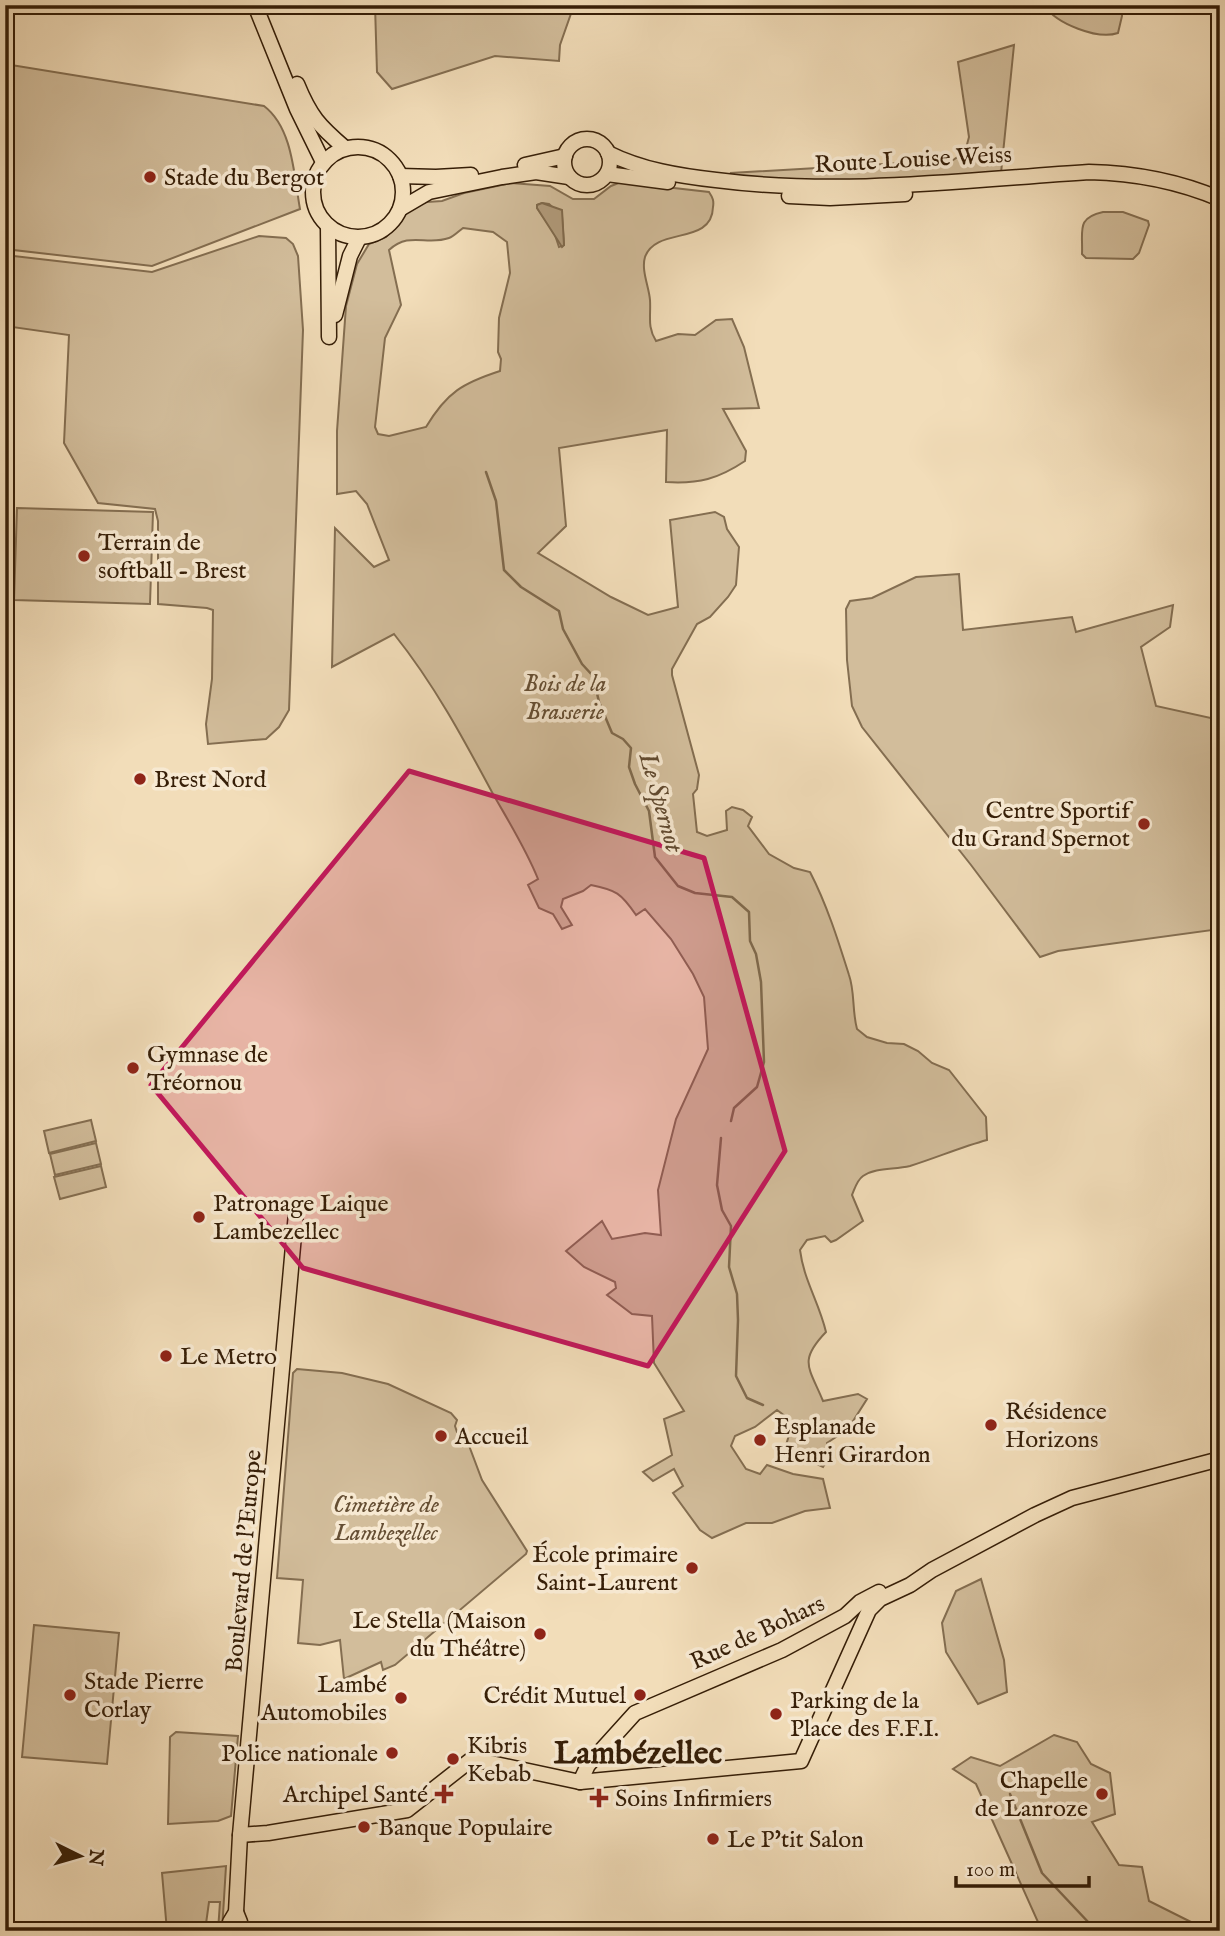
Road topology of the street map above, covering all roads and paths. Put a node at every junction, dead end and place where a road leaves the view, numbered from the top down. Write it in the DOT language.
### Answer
graph roads {
  1 [pos="255,5"];
  2 [pos="264,5"];
  3 [pos="345,148"];
  4 [pos="608,153"];
  5 [pos="565,156"];
  6 [pos="323,162"];
  7 [pos="607,174"];
  8 [pos="400,176"];
  9 [pos="569,177"];
  10 [pos="1220,199"];
  11 [pos="400,209"];
  12 [pos="1220,210"];
  13 [pos="328,226"];
  14 [pos="359,237"];
  15 [pos="296,1213"];
  16 [pos="1220,1459"];
  17 [pos="932,1570"];
  18 [pos="845,1616"];
  19 [pos="861,1629"];
  20 [pos="580,1782"];
  21 [pos="240,1835"];
  22 [pos="236,1912"];
  23 [pos="230,1931"];
  24 [pos="240,1931"];
  1 -- 6 [label="main road"];
  2 -- 3 [label="main road"];
  3 -- 6 [label="main road"];
  3 -- 8 [label="main road"];
  4 -- 5 [label="main road"];
  4 -- 7 [label="main road"];
  4 -- 10 [label="main road, Route Louise Weiss"];
  5 -- 8 [label="main road"];
  5 -- 9 [label="main road"];
  6 -- 13 [label="main road"];
  7 -- 9 [label="main road"];
  7 -- 12 [label="main road, Route Louise Weiss"];
  8 -- 11 [label="main road"];
  9 -- 11 [label="main road"];
  11 -- 14 [label="main road"];
  13 -- 14 [label="main road"];
  13 -- 14 [label="main road"];
  15 -- 21 [label="main road, Boulevard de l'Europe"];
  16 -- 17 [label="main road, Rue de Bohars"];
  17 -- 18 [label="main road, Rue de Bohars"];
  17 -- 19 [label="main road, Rue de Bohars"];
  18 -- 19 [label="main road"];
  18 -- 20 [label="main road, Rue de Bohars"];
  19 -- 20 [label="main road"];
  20 -- 21 [label="main road"];
  21 -- 22 [label="main road, Boulevard de l'Europe"];
  22 -- 23 [label="main road, Boulevard de l'Europe"];
  22 -- 24 [label="main road, Boulevard de l'Europe"];
}
